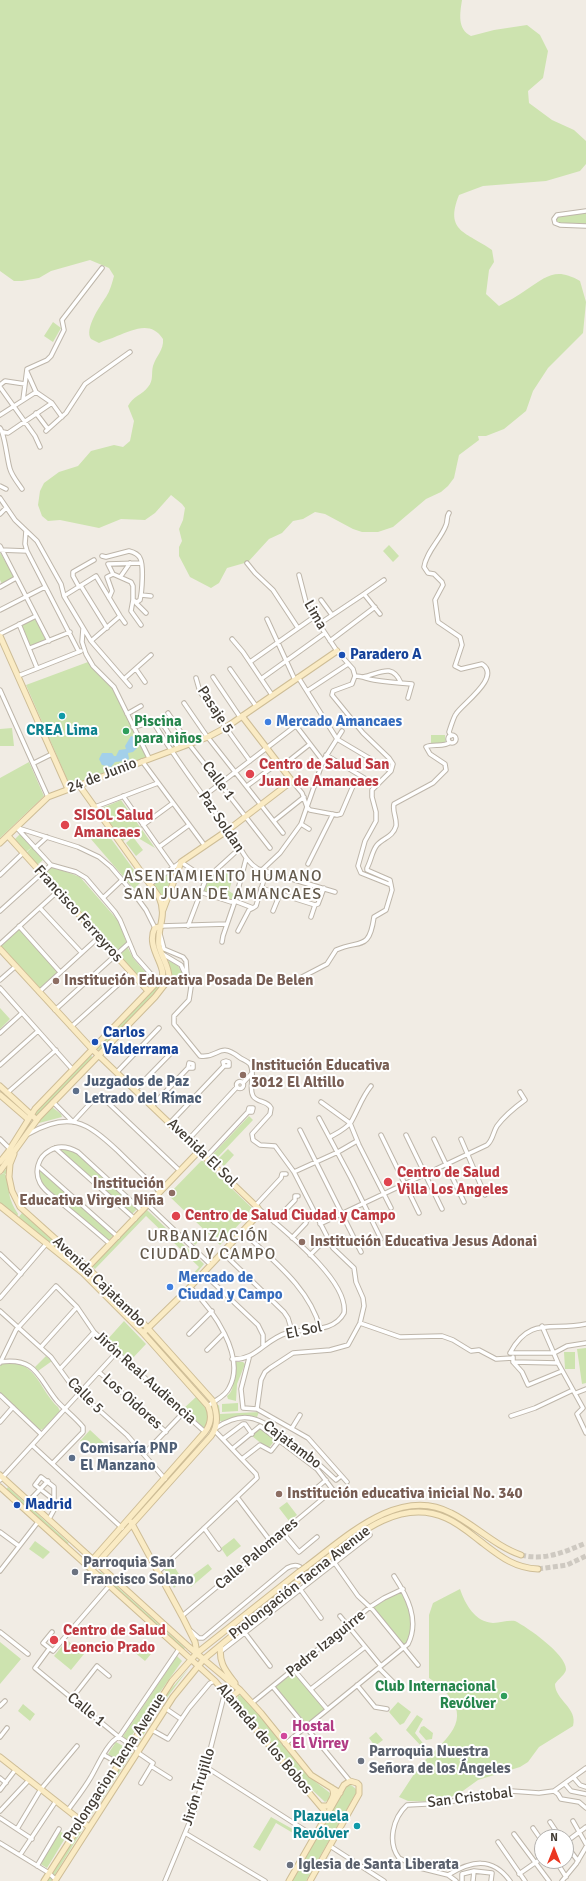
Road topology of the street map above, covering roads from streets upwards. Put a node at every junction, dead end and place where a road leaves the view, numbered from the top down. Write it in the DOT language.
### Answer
graph roads {
  1 [pos="586,211"];
  2 [pos="586,226"];
  3 [pos="102,268"];
  4 [pos="130,352"];
  5 [pos="26,371"];
  6 [pos="25,384"];
  7 [pos="0,386"];
  8 [pos="36,392"];
  9 [pos="23,400"];
  10 [pos="52,403"];
  11 [pos="13,406"];
  12 [pos="36,413"];
  13 [pos="0,415"];
  14 [pos="62,417"];
  15 [pos="24,422"];
  16 [pos="0,428"];
  17 [pos="3,432"];
  18 [pos="40,447"];
  19 [pos="0,486"];
  20 [pos="6,489"];
  21 [pos="22,489"];
  22 [pos="0,498"];
  23 [pos="6,508"];
  24 [pos="449,513"];
  25 [pos="0,514"];
  26 [pos="26,531"];
  27 [pos="1,549"];
  28 [pos="27,551"];
  29 [pos="102,556"];
  30 [pos="94,560"];
  31 [pos="130,563"];
  32 [pos="141,563"];
  33 [pos="247,563"];
  34 [pos="113,574"];
  35 [pos="299,575"];
  36 [pos="121,576"];
  37 [pos="16,578"];
  38 [pos="384,580"];
  39 [pos="0,585"];
  40 [pos="80,586"];
  41 [pos="46,587"];
  42 [pos="364,594"];
  43 [pos="141,595"];
  44 [pos="64,596"];
  45 [pos="151,596"];
  46 [pos="26,597"];
  47 [pos="109,598"];
  48 [pos="321,600"];
  49 [pos="135,601"];
  50 [pos="375,607"];
  51 [pos="0,610"];
  52 [pos="146,613"];
  53 [pos="380,614"];
  54 [pos="332,615"];
  55 [pos="36,616"];
  56 [pos="120,616"];
  57 [pos="314,617"];
  58 [pos="268,619"];
  59 [pos="126,623"];
  60 [pos="20,624"];
  61 [pos="319,624"];
  62 [pos="141,625"];
  63 [pos="83,628"];
  64 [pos="107,628"];
  65 [pos="298,628"];
  66 [pos="70,632"];
  67 [pos="325,633"];
  68 [pos="0,636"];
  69 [pos="88,637"];
  70 [pos="232,638"];
  71 [pos="49,641"];
  72 [pos="91,641"];
  73 [pos="330,641"];
  74 [pos="82,642"];
  75 [pos="278,643"];
  76 [pos="30,648"];
  77 [pos="84,650"];
  78 [pos="337,651"];
  79 [pos="79,652"];
  80 [pos="152,655"];
  81 [pos="286,661"];
  82 [pos="250,662"];
  83 [pos="348,664"];
  84 [pos="37,668"];
  85 [pos="136,669"];
  86 [pos="230,669"];
  87 [pos="353,669"];
  88 [pos="18,676"];
  89 [pos="355,676"];
  90 [pos="362,676"];
  91 [pos="213,677"];
  92 [pos="196,678"];
  93 [pos="124,679"];
  94 [pos="261,679"];
  95 [pos="297,679"];
  96 [pos="145,682"];
  97 [pos="401,683"];
  98 [pos="130,686"];
  99 [pos="0,690"];
  100 [pos="307,691"];
  101 [pos="272,696"];
  102 [pos="408,698"];
  103 [pos="184,703"];
  104 [pos="141,706"];
  105 [pos="256,706"];
  106 [pos="168,713"];
  107 [pos="127,714"];
  108 [pos="241,716"];
  109 [pos="162,723"];
  110 [pos="133,726"];
  111 [pos="225,728"];
  112 [pos="342,731"];
  113 [pos="451,736"];
  114 [pos="208,737"];
  115 [pos="337,739"];
  116 [pos="450,742"];
  117 [pos="189,744"];
  118 [pos="310,744"];
  119 [pos="178,748"];
  120 [pos="266,748"];
  121 [pos="170,750"];
  122 [pos="52,754"];
  123 [pos="326,755"];
  124 [pos="149,758"];
  125 [pos="142,761"];
  126 [pos="250,761"];
  127 [pos="323,761"];
  128 [pos="34,763"];
  129 [pos="280,765"];
  130 [pos="391,771"];
  131 [pos="236,772"];
  132 [pos="292,781"];
  133 [pos="158,783"];
  134 [pos="220,784"];
  135 [pos="79,785"];
  136 [pos="376,785"];
  137 [pos="247,786"];
  138 [pos="353,786"];
  139 [pos="68,789"];
  140 [pos="123,796"];
  141 [pos="204,796"];
  142 [pos="48,797"];
  143 [pos="304,798"];
  144 [pos="173,803"];
  145 [pos="261,804"];
  146 [pos="95,807"];
  147 [pos="307,807"];
  148 [pos="333,814"];
  149 [pos="245,817"];
  150 [pos="274,821"];
  151 [pos="189,824"];
  152 [pos="301,824"];
  153 [pos="143,825"];
  154 [pos="17,828"];
  155 [pos="308,829"];
  156 [pos="228,830"];
  157 [pos="283,833"];
  158 [pos="8,836"];
  159 [pos="47,837"];
  160 [pos="0,843"];
  161 [pos="205,846"];
  162 [pos="158,847"];
  163 [pos="36,848"];
  164 [pos="240,848"];
  165 [pos="270,848"];
  166 [pos="23,853"];
  167 [pos="246,859"];
  168 [pos="181,862"];
  169 [pos="308,864"];
  170 [pos="51,865"];
  171 [pos="173,867"];
  172 [pos="263,869"];
  173 [pos="42,874"];
  174 [pos="0,875"];
  175 [pos="206,879"];
  176 [pos="122,880"];
  177 [pos="150,884"];
  178 [pos="391,885"];
  179 [pos="261,888"];
  180 [pos="324,888"];
  181 [pos="58,891"];
  182 [pos="200,892"];
  183 [pos="335,892"];
  184 [pos="280,894"];
  185 [pos="103,898"];
  186 [pos="235,901"];
  187 [pos="315,905"];
  188 [pos="40,908"];
  189 [pos="253,908"];
  190 [pos="163,910"];
  191 [pos="0,911"];
  192 [pos="274,912"];
  193 [pos="311,917"];
  194 [pos="227,924"];
  195 [pos="19,926"];
  196 [pos="188,926"];
  197 [pos="158,927"];
  198 [pos="238,931"];
  199 [pos="160,933"];
  200 [pos="99,937"];
  201 [pos="222,942"];
  202 [pos="0,944"];
  203 [pos="129,944"];
  204 [pos="0,949"];
  205 [pos="81,952"];
  206 [pos="161,953"];
  207 [pos="116,956"];
  208 [pos="16,966"];
  209 [pos="60,972"];
  210 [pos="131,973"];
  211 [pos="302,977"];
  212 [pos="187,979"];
  213 [pos="0,980"];
  214 [pos="158,982"];
  215 [pos="0,988"];
  216 [pos="39,992"];
  217 [pos="148,992"];
  218 [pos="55,1010"];
  219 [pos="22,1013"];
  220 [pos="71,1027"];
  221 [pos="159,1028"];
  222 [pos="38,1031"];
  223 [pos="0,1033"];
  224 [pos="56,1050"];
  225 [pos="92,1050"];
  226 [pos="171,1053"];
  227 [pos="99,1055"];
  228 [pos="0,1065"];
  229 [pos="224,1066"];
  230 [pos="188,1068"];
  231 [pos="73,1070"];
  232 [pos="117,1072"];
  233 [pos="253,1072"];
  234 [pos="0,1086"];
  235 [pos="371,1086"];
  236 [pos="135,1090"];
  237 [pos="520,1092"];
  238 [pos="7,1093"];
  239 [pos="0,1095"];
  240 [pos="53,1102"];
  241 [pos="321,1102"];
  242 [pos="152,1106"];
  243 [pos="248,1112"];
  244 [pos="29,1117"];
  245 [pos="319,1118"];
  246 [pos="37,1120"];
  247 [pos="73,1122"];
  248 [pos="170,1123"];
  249 [pos="350,1123"];
  250 [pos="300,1130"];
  251 [pos="28,1134"];
  252 [pos="381,1135"];
  253 [pos="406,1135"];
  254 [pos="330,1137"];
  255 [pos="0,1139"];
  256 [pos="461,1139"];
  257 [pos="188,1140"];
  258 [pos="434,1140"];
  259 [pos="357,1141"];
  260 [pos="55,1148"];
  261 [pos="10,1149"];
  262 [pos="199,1151"];
  263 [pos="338,1152"];
  264 [pos="14,1154"];
  265 [pos="468,1155"];
  266 [pos="206,1157"];
  267 [pos="0,1162"];
  268 [pos="316,1163"];
  269 [pos="446,1163"];
  270 [pos="38,1166"];
  271 [pos="0,1171"];
  272 [pos="180,1171"];
  273 [pos="294,1172"];
  274 [pos="426,1173"];
  275 [pos="281,1178"];
  276 [pos="405,1183"];
  277 [pos="160,1192"];
  278 [pos="383,1193"];
  279 [pos="485,1195"];
  280 [pos="295,1200"];
  281 [pos="363,1202"];
  282 [pos="464,1202"];
  283 [pos="148,1205"];
  284 [pos="0,1206"];
  285 [pos="257,1206"];
  286 [pos="391,1208"];
  287 [pos="442,1209"];
  288 [pos="142,1211"];
  289 [pos="419,1213"];
  290 [pos="342,1214"];
  291 [pos="135,1219"];
  292 [pos="274,1222"];
  293 [pos="306,1223"];
  294 [pos="320,1224"];
  295 [pos="243,1232"];
  296 [pos="118,1237"];
  297 [pos="292,1238"];
  298 [pos="327,1238"];
  299 [pos="381,1238"];
  300 [pos="48,1243"];
  301 [pos="110,1244"];
  302 [pos="361,1252"];
  303 [pos="223,1253"];
  304 [pos="0,1254"];
  305 [pos="310,1255"];
  306 [pos="211,1265"];
  307 [pos="88,1268"];
  308 [pos="83,1273"];
  309 [pos="21,1274"];
  310 [pos="203,1274"];
  311 [pos="190,1287"];
  312 [pos="0,1298"];
  313 [pos="77,1308"];
  314 [pos="0,1311"];
  315 [pos="212,1311"];
  316 [pos="360,1323"];
  317 [pos="586,1324"];
  318 [pos="542,1326"];
  319 [pos="19,1328"];
  320 [pos="320,1328"];
  321 [pos="148,1329"];
  322 [pos="94,1332"];
  323 [pos="292,1332"];
  324 [pos="142,1333"];
  325 [pos="224,1333"];
  326 [pos="189,1334"];
  327 [pos="586,1343"];
  328 [pos="263,1346"];
  329 [pos="41,1347"];
  330 [pos="207,1350"];
  331 [pos="116,1353"];
  332 [pos="510,1353"];
  333 [pos="554,1353"];
  334 [pos="249,1358"];
  335 [pos="232,1359"];
  336 [pos="513,1360"];
  337 [pos="0,1362"];
  338 [pos="178,1363"];
  339 [pos="558,1363"];
  340 [pos="173,1368"];
  341 [pos="60,1369"];
  342 [pos="562,1371"];
  343 [pos="99,1372"];
  344 [pos="586,1390"];
  345 [pos="575,1392"];
  346 [pos="79,1393"];
  347 [pos="0,1395"];
  348 [pos="213,1401"];
  349 [pos="208,1406"];
  350 [pos="13,1407"];
  351 [pos="65,1408"];
  352 [pos="257,1409"];
  353 [pos="183,1413"];
  354 [pos="300,1415"];
  355 [pos="511,1416"];
  356 [pos="0,1422"];
  357 [pos="292,1428"];
  358 [pos="215,1430"];
  359 [pos="166,1432"];
  360 [pos="205,1432"];
  361 [pos="586,1432"];
  362 [pos="42,1434"];
  363 [pos="252,1434"];
  364 [pos="223,1439"];
  365 [pos="279,1441"];
  366 [pos="32,1445"];
  367 [pos="232,1449"];
  368 [pos="144,1454"];
  369 [pos="242,1459"];
  370 [pos="53,1463"];
  371 [pos="341,1476"];
  372 [pos="1,1478"];
  373 [pos="164,1478"];
  374 [pos="326,1480"];
  375 [pos="48,1481"];
  376 [pos="346,1482"];
  377 [pos="169,1483"];
  378 [pos="0,1487"];
  379 [pos="40,1489"];
  380 [pos="307,1496"];
  381 [pos="237,1497"];
  382 [pos="54,1500"];
  383 [pos="29,1501"];
  384 [pos="49,1519"];
  385 [pos="128,1519"];
  386 [pos="38,1522"];
  387 [pos="133,1523"];
  388 [pos="121,1526"];
  389 [pos="204,1528"];
  390 [pos="126,1531"];
  391 [pos="0,1532"];
  392 [pos="283,1533"];
  393 [pos="370,1535"];
  394 [pos="317,1537"];
  395 [pos="271,1542"];
  396 [pos="19,1546"];
  397 [pos="219,1549"];
  398 [pos="521,1555"];
  399 [pos="95,1561"];
  400 [pos="334,1562"];
  401 [pos="89,1568"];
  402 [pos="308,1569"];
  403 [pos="538,1569"];
  404 [pos="0,1571"];
  405 [pos="159,1571"];
  406 [pos="302,1574"];
  407 [pos="394,1576"];
  408 [pos="312,1579"];
  409 [pos="110,1586"];
  410 [pos="300,1589"];
  411 [pos="403,1589"];
  412 [pos="370,1607"];
  413 [pos="182,1616"];
  414 [pos="340,1616"];
  415 [pos="321,1618"];
  416 [pos="348,1627"];
  417 [pos="188,1629"];
  418 [pos="0,1632"];
  419 [pos="52,1632"];
  420 [pos="245,1633"];
  421 [pos="220,1645"];
  422 [pos="365,1647"];
  423 [pos="403,1647"];
  424 [pos="49,1649"];
  425 [pos="179,1649"];
  426 [pos="197,1652"];
  427 [pos="219,1653"];
  428 [pos="28,1654"];
  429 [pos="191,1659"];
  430 [pos="204,1659"];
  431 [pos="418,1665"];
  432 [pos="199,1666"];
  433 [pos="270,1666"];
  434 [pos="380,1667"];
  435 [pos="294,1670"];
  436 [pos="109,1676"];
  437 [pos="215,1680"];
  438 [pos="357,1685"];
  439 [pos="273,1687"];
  440 [pos="398,1687"];
  441 [pos="311,1689"];
  442 [pos="240,1690"];
  443 [pos="225,1691"];
  444 [pos="72,1698"];
  445 [pos="230,1698"];
  446 [pos="5,1702"];
  447 [pos="222,1702"];
  448 [pos="252,1703"];
  449 [pos="0,1706"];
  450 [pos="165,1708"];
  451 [pos="327,1709"];
  452 [pos="387,1710"];
  453 [pos="181,1719"];
  454 [pos="306,1726"];
  455 [pos="7,1728"];
  456 [pos="151,1730"];
  457 [pos="0,1737"];
  458 [pos="119,1737"];
  459 [pos="286,1744"];
  460 [pos="129,1745"];
  461 [pos="77,1746"];
  462 [pos="138,1751"];
  463 [pos="104,1755"];
  464 [pos="0,1757"];
  465 [pos="118,1763"];
  466 [pos="151,1766"];
  467 [pos="206,1767"];
  468 [pos="586,1768"];
  469 [pos="16,1769"];
  470 [pos="0,1778"];
  471 [pos="170,1778"];
  472 [pos="574,1778"];
  473 [pos="29,1780"];
  474 [pos="350,1781"];
  475 [pos="6,1783"];
  476 [pos="141,1783"];
  477 [pos="565,1784"];
  478 [pos="580,1785"];
  479 [pos="586,1787"];
  480 [pos="332,1788"];
  481 [pos="41,1789"];
  482 [pos="0,1790"];
  483 [pos="554,1791"];
  484 [pos="340,1792"];
  485 [pos="577,1792"];
  486 [pos="586,1794"];
  487 [pos="56,1801"];
  488 [pos="321,1806"];
  489 [pos="586,1808"];
  490 [pos="68,1810"];
  491 [pos="0,1811"];
  492 [pos="327,1814"];
  493 [pos="0,1818"];
  494 [pos="81,1821"];
  495 [pos="573,1821"];
  496 [pos="550,1822"];
  497 [pos="89,1827"];
  498 [pos="586,1827"];
  499 [pos="17,1829"];
  500 [pos="59,1829"];
  501 [pos="555,1829"];
  502 [pos="579,1831"];
  503 [pos="185,1833"];
  504 [pos="514,1834"];
  505 [pos="574,1835"];
  506 [pos="314,1836"];
  507 [pos="32,1839"];
  508 [pos="498,1842"];
  509 [pos="0,1843"];
  510 [pos="586,1844"];
  511 [pos="330,1846"];
  512 [pos="586,1847"];
  513 [pos="20,1855"];
  514 [pos="574,1857"];
  515 [pos="534,1860"];
  516 [pos="578,1862"];
  517 [pos="534,1864"];
  518 [pos="36,1866"];
  519 [pos="540,1869"];
  520 [pos="561,1869"];
  521 [pos="474,1871"];
  522 [pos="48,1873"];
  523 [pos="519,1874"];
  524 [pos="448,1875"];
  525 [pos="566,1877"];
  526 [pos="55,1880"];
  527 [pos="44,1881"];
  528 [pos="165,1881"];
  529 [pos="264,1881"];
  530 [pos="289,1881"];
  531 [pos="310,1881"];
  532 [pos="384,1881"];
  533 [pos="456,1881"];
  534 [pos="462,1881"];
  535 [pos="473,1881"];
  536 [pos="492,1881"];
  537 [pos="510,1881"];
  538 [pos="525,1881"];
  539 [pos="549,1881"];
  540 [pos="562,1881"];
  1 -- 2 [label="street"];
  3 -- 5 [label="street"];
  4 -- 14 [label="street"];
  5 -- 6 [label="street"];
  5 -- 8 [label="street"];
  6 -- 7 [label="street"];
  6 -- 9 [label="street"];
  7 -- 11 [label="street"];
  8 -- 9 [label="street"];
  8 -- 10 [label="street"];
  9 -- 11 [label="street"];
  10 -- 12 [label="street"];
  10 -- 14 [label="street"];
  11 -- 13 [label="street"];
  11 -- 15 [label="street"];
  12 -- 14 [label="street"];
  12 -- 15 [label="street"];
  15 -- 17 [label="street"];
  15 -- 18 [label="street"];
  16 -- 17 [label="street"];
  17 -- 21 [label="street"];
  19 -- 20 [label="street"];
  22 -- 23 [label="street"];
  23 -- 25 [label="street"];
  23 -- 26 [label="street"];
  24 -- 113 [label="street"];
  26 -- 28 [label="street"];
  26 -- 44 [label="street"];
  27 -- 28 [label="street"];
  27 -- 37 [label="street"];
  28 -- 41 [label="street"];
  29 -- 32 [label="street"];
  30 -- 40 [label="street"];
  31 -- 32 [label="street"];
  31 -- 34 [label="street"];
  31 -- 36 [label="street"];
  32 -- 43 [label="street"];
  33 -- 65 [label="street"];
  34 -- 36 [label="street"];
  34 -- 47 [label="street"];
  35 -- 57 [label="street, Lima"];
  36 -- 49 [label="street"];
  37 -- 39 [label="street"];
  37 -- 46 [label="street"];
  38 -- 42 [label="street"];
  40 -- 44 [label="street"];
  40 -- 47 [label="street"];
  40 -- 64 [label="street"];
  41 -- 46 [label="street"];
  41 -- 66 [label="street"];
  42 -- 50 [label="street"];
  42 -- 54 [label="street"];
  43 -- 45 [label="street"];
  43 -- 49 [label="street"];
  44 -- 63 [label="street"];
  46 -- 51 [label="street"];
  46 -- 55 [label="street"];
  47 -- 56 [label="street"];
  48 -- 54 [label="street"];
  49 -- 52 [label="street"];
  49 -- 62 [label="street"];
  50 -- 53 [label="street"];
  50 -- 73 [label="street"];
  54 -- 61 [label="street"];
  55 -- 60 [label="street"];
  55 -- 71 [label="street"];
  56 -- 59 [label="street"];
  56 -- 64 [label="street"];
  57 -- 61 [label="street, Lima"];
  57 -- 65 [label="street"];
  58 -- 75 [label="street"];
  60 -- 68 [label="street"];
  60 -- 76 [label="street"];
  61 -- 67 [label="street, Lima"];
  63 -- 69 [label="street"];
  63 -- 74 [label="street"];
  64 -- 72 [label="street"];
  65 -- 75 [label="street"];
  66 -- 71 [label="street"];
  66 -- 79 [label="street"];
  67 -- 73 [label="street, Lima"];
  67 -- 81 [label="street"];
  68 -- 88 [label="street"];
  69 -- 72 [label="street"];
  69 -- 74 [label="street"];
  70 -- 82 [label="street"];
  71 -- 76 [label="street"];
  72 -- 93 [label="street"];
  73 -- 78 [label="street, Lima"];
  74 -- 77 [label="street"];
  75 -- 81 [label="street"];
  75 -- 82 [label="street"];
  76 -- 84 [label="street"];
  77 -- 79 [label="street"];
  77 -- 107 [label="street"];
  78 -- 83 [label="street, Lima"];
  78 -- 95 [label="street, 24 de Junio"];
  79 -- 84 [label="street"];
  80 -- 85 [label="street"];
  81 -- 94 [label="street"];
  81 -- 95 [label="street"];
  82 -- 94 [label="street"];
  83 -- 87 [label="street, Lima"];
  83 -- 100 [label="street"];
  84 -- 88 [label="street"];
  85 -- 93 [label="street"];
  85 -- 96 [label="street"];
  86 -- 105 [label="street"];
  87 -- 89 [label="street"];
  87 -- 90 [label="street, Lima"];
  88 -- 122 [label="street"];
  89 -- 90 [label="street"];
  89 -- 130 [label="street"];
  90 -- 97 [label="street"];
  90 -- 97 [label="street"];
  91 -- 108 [label="street"];
  92 -- 111 [label="street, Pasaje 5"];
  93 -- 98 [label="street"];
  94 -- 101 [label="street"];
  95 -- 100 [label="street"];
  95 -- 101 [label="street, 24 de Junio"];
  97 -- 102 [label="street"];
  99 -- 128 [label="street"];
  100 -- 115 [label="street"];
  101 -- 105 [label="street, 24 de Junio"];
  103 -- 114 [label="street"];
  104 -- 107 [label="street"];
  105 -- 108 [label="street, 24 de Junio"];
  106 -- 117 [label="street, Calle 1"];
  107 -- 110 [label="street"];
  108 -- 111 [label="street, 24 de Junio"];
  108 -- 120 [label="street"];
  109 -- 119 [label="street"];
  110 -- 121 [label="street, Paz Soldan"];
  110 -- 124 [label="street"];
  111 -- 114 [label="street, 24 de Junio"];
  111 -- 126 [label="street, Pasaje 5"];
  112 -- 115 [label="street"];
  113 -- 116 [label="street"];
  113 -- 116 [label="street"];
  114 -- 117 [label="street, 24 de Junio"];
  114 -- 131 [label="street"];
  115 -- 123 [label="street"];
  115 -- 130 [label="street"];
  116 -- 178 [label="street"];
  117 -- 119 [label="street, 24 de Junio"];
  117 -- 134 [label="street, Calle 1"];
  118 -- 120 [label="street"];
  118 -- 127 [label="street"];
  118 -- 129 [label="street"];
  119 -- 121 [label="street, 24 de Junio"];
  120 -- 126 [label="street"];
  120 -- 129 [label="street"];
  121 -- 124 [label="street, 24 de Junio"];
  121 -- 141 [label="street, Paz Soldan"];
  122 -- 128 [label="street"];
  122 -- 139 [label="street"];
  123 -- 127 [label="street"];
  123 -- 136 [label="street"];
  124 -- 125 [label="street, 24 de Junio"];
  125 -- 133 [label="street"];
  125 -- 135 [label="street, 24 de Junio"];
  126 -- 131 [label="street"];
  127 -- 147 [label="street"];
  128 -- 142 [label="street"];
  129 -- 132 [label="street"];
  129 -- 137 [label="street"];
  130 -- 136 [label="street"];
  131 -- 134 [label="street"];
  131 -- 137 [label="street"];
  132 -- 143 [label="street"];
  132 -- 145 [label="street"];
  133 -- 140 [label="street"];
  133 -- 144 [label="street"];
  134 -- 141 [label="street"];
  134 -- 149 [label="street, Calle 1"];
  135 -- 139 [label="street, 24 de Junio"];
  135 -- 146 [label="street"];
  136 -- 178 [label="street"];
  137 -- 145 [label="street"];
  138 -- 148 [label="street"];
  139 -- 142 [label="street, 24 de Junio"];
  140 -- 146 [label="street"];
  140 -- 153 [label="street"];
  141 -- 156 [label="street, Paz Soldan"];
  142 -- 154 [label="street, 24 de Junio"];
  143 -- 147 [label="street"];
  143 -- 150 [label="street"];
  144 -- 151 [label="street"];
  144 -- 153 [label="street"];
  145 -- 149 [label="street"];
  145 -- 150 [label="street"];
  146 -- 177 [label="street"];
  147 -- 148 [label="street"];
  147 -- 152 [label="street"];
  148 -- 169 [label="street"];
  149 -- 156 [label="street"];
  149 -- 165 [label="street, Calle 1"];
  150 -- 157 [label="street"];
  151 -- 161 [label="street"];
  151 -- 162 [label="street"];
  152 -- 155 [label="street"];
  152 -- 172 [label="street"];
  153 -- 162 [label="street"];
  154 -- 158 [label="street, 24 de Junio"];
  154 -- 159 [label="street"];
  154 -- 163 [label="street"];
  156 -- 161 [label="street"];
  156 -- 164 [label="street, Paz Soldan"];
  158 -- 160 [label="street, 24 de Junio"];
  158 -- 166 [label="street, Francisco Ferreyros"];
  159 -- 163 [label="street"];
  159 -- 176 [label="street"];
  161 -- 168 [label="street"];
  162 -- 171 [label="street"];
  163 -- 170 [label="street"];
  164 -- 167 [label="street, Paz Soldan"];
  164 -- 175 [label="street"];
  166 -- 173 [label="street, Francisco Ferreyros"];
  166 -- 174 [label="street"];
  167 -- 172 [label="street, Paz Soldan"];
  167 -- 186 [label="street"];
  168 -- 171 [label="street"];
  168 -- 175 [label="street"];
  168 -- 190 [label="street"];
  170 -- 173 [label="street"];
  170 -- 185 [label="street"];
  171 -- 177 [label="street"];
  172 -- 179 [label="street"];
  172 -- 180 [label="street, Paz Soldan"];
  173 -- 181 [label="street, Francisco Ferreyros"];
  173 -- 191 [label="street"];
  175 -- 182 [label="street"];
  176 -- 185 [label="street"];
  176 -- 197 [label="street"];
  177 -- 190 [label="street"];
  178 -- 211 [label="street"];
  179 -- 184 [label="street"];
  179 -- 189 [label="street"];
  180 -- 183 [label="street, Paz Soldan"];
  180 -- 187 [label="street"];
  181 -- 188 [label="street"];
  181 -- 200 [label="street, Francisco Ferreyros"];
  182 -- 186 [label="street"];
  182 -- 196 [label="street"];
  184 -- 187 [label="street"];
  184 -- 192 [label="street"];
  185 -- 203 [label="street"];
  186 -- 189 [label="street"];
  186 -- 194 [label="street"];
  187 -- 193 [label="street"];
  188 -- 195 [label="street"];
  188 -- 205 [label="street"];
  189 -- 198 [label="street"];
  190 -- 197 [label="street"];
  194 -- 196 [label="street"];
  194 -- 201 [label="street"];
  195 -- 202 [label="street"];
  195 -- 209 [label="street"];
  196 -- 197 [label="street"];
  197 -- 199 [label="street"];
  197 -- 214 [label="street"];
  199 -- 206 [label="street"];
  199 -- 212 [label="street"];
  200 -- 205 [label="street"];
  200 -- 207 [label="street, Francisco Ferreyros"];
  203 -- 207 [label="street"];
  203 -- 214 [label="street"];
  204 -- 208 [label="street, Avenida El Sol"];
  205 -- 209 [label="street"];
  206 -- 212 [label="street"];
  206 -- 227 [label="street"];
  207 -- 210 [label="street, Francisco Ferreyros"];
  207 -- 218 [label="street"];
  208 -- 213 [label="street"];
  208 -- 216 [label="street, Avenida El Sol"];
  209 -- 216 [label="street"];
  210 -- 217 [label="street, Francisco Ferreyros"];
  210 -- 220 [label="street"];
  212 -- 233 [label="street"];
  214 -- 217 [label="street"];
  215 -- 219 [label="street"];
  216 -- 218 [label="street, Avenida El Sol"];
  217 -- 225 [label="street"];
  218 -- 220 [label="street, Avenida El Sol"];
  219 -- 222 [label="street"];
  219 -- 223 [label="street"];
  220 -- 225 [label="street, Avenida El Sol"];
  221 -- 232 [label="street"];
  222 -- 224 [label="street"];
  222 -- 228 [label="street"];
  224 -- 231 [label="street"];
  224 -- 238 [label="street"];
  225 -- 227 [label="street, Avenida El Sol"];
  225 -- 231 [label="street"];
  226 -- 236 [label="street"];
  227 -- 232 [label="street, Avenida El Sol"];
  227 -- 240 [label="street"];
  229 -- 248 [label="street"];
  230 -- 242 [label="street"];
  231 -- 244 [label="street"];
  232 -- 236 [label="street, Avenida El Sol"];
  233 -- 257 [label="street"];
  233 -- 273 [label="street"];
  234 -- 238 [label="street"];
  235 -- 249 [label="street"];
  236 -- 242 [label="street, Avenida El Sol"];
  237 -- 265 [label="street"];
  238 -- 244 [label="street"];
  239 -- 244 [label="street"];
  240 -- 246 [label="street"];
  240 -- 247 [label="street"];
  241 -- 249 [label="street"];
  242 -- 248 [label="street, Avenida El Sol"];
  243 -- 266 [label="street"];
  244 -- 246 [label="street"];
  244 -- 261 [label="street"];
  245 -- 254 [label="street"];
  246 -- 251 [label="street"];
  247 -- 251 [label="street"];
  247 -- 272 [label="street"];
  247 -- 277 [label="street"];
  248 -- 257 [label="street, Avenida El Sol"];
  249 -- 254 [label="street"];
  249 -- 259 [label="street"];
  250 -- 268 [label="street"];
  251 -- 264 [label="street"];
  252 -- 276 [label="street"];
  253 -- 274 [label="street"];
  254 -- 263 [label="street"];
  255 -- 261 [label="street"];
  256 -- 265 [label="street"];
  257 -- 262 [label="street, Avenida El Sol"];
  258 -- 269 [label="street"];
  259 -- 263 [label="street"];
  259 -- 278 [label="street"];
  260 -- 270 [label="street"];
  260 -- 288 [label="street"];
  260 -- 291 [label="street"];
  261 -- 267 [label="street"];
  262 -- 266 [label="street, Avenida El Sol"];
  262 -- 272 [label="street"];
  263 -- 268 [label="street"];
  263 -- 281 [label="street"];
  264 -- 271 [label="street"];
  264 -- 307 [label="street, Avenida Cajatambo"];
  265 -- 269 [label="street"];
  265 -- 279 [label="street"];
  266 -- 285 [label="street, Avenida El Sol"];
  268 -- 273 [label="street"];
  268 -- 290 [label="street"];
  269 -- 274 [label="street"];
  269 -- 282 [label="street"];
  270 -- 296 [label="street"];
  270 -- 301 [label="street"];
  272 -- 277 [label="street"];
  273 -- 294 [label="street"];
  274 -- 276 [label="street"];
  274 -- 287 [label="street"];
  275 -- 285 [label="street"];
  276 -- 278 [label="street"];
  276 -- 289 [label="street"];
  277 -- 283 [label="street"];
  278 -- 281 [label="street"];
  278 -- 286 [label="street"];
  280 -- 292 [label="street"];
  281 -- 290 [label="street"];
  281 -- 299 [label="street"];
  283 -- 288 [label="street"];
  283 -- 306 [label="street"];
  284 -- 300 [label="street, Avenida Cajatambo"];
  285 -- 292 [label="street, El Sol"];
  285 -- 295 [label="street"];
  288 -- 291 [label="street"];
  290 -- 294 [label="street"];
  290 -- 302 [label="street"];
  291 -- 296 [label="street"];
  292 -- 297 [label="street, El Sol"];
  293 -- 297 [label="street"];
  294 -- 298 [label="street"];
  295 -- 303 [label="street"];
  295 -- 320 [label="street"];
  296 -- 301 [label="street"];
  297 -- 305 [label="street, El Sol"];
  298 -- 305 [label="street"];
  298 -- 316 [label="street"];
  300 -- 308 [label="street, Avenida Cajatambo"];
  300 -- 309 [label="street"];
  301 -- 307 [label="street"];
  303 -- 306 [label="street"];
  303 -- 323 [label="street"];
  304 -- 309 [label="street"];
  305 -- 320 [label="street, El Sol"];
  306 -- 310 [label="street"];
  307 -- 308 [label="street"];
  307 -- 321 [label="street, Avenida Cajatambo"];
  308 -- 324 [label="street, Avenida Cajatambo"];
  309 -- 312 [label="street"];
  310 -- 311 [label="street"];
  310 -- 328 [label="street"];
  311 -- 315 [label="street"];
  311 -- 321 [label="street"];
  313 -- 319 [label="street, Jirón Real Audiencia"];
  313 -- 322 [label="street, Jirón Real Audiencia"];
  313 -- 329 [label="street"];
  314 -- 319 [label="street, Calle 5"];
  315 -- 325 [label="street"];
  315 -- 326 [label="street"];
  316 -- 336 [label="street"];
  316 -- 352 [label="street"];
  317 -- 318 [label="street"];
  318 -- 332 [label="street"];
  318 -- 333 [label="street"];
  319 -- 329 [label="street, Calle 5"];
  319 -- 337 [label="street"];
  320 -- 323 [label="street, El Sol"];
  321 -- 324 [label="street"];
  321 -- 338 [label="street, Avenida Cajatambo"];
  322 -- 331 [label="street, Jirón Real Audiencia"];
  322 -- 341 [label="street"];
  323 -- 328 [label="street, El Sol"];
  324 -- 340 [label="street, Avenida Cajatambo"];
  325 -- 330 [label="street"];
  325 -- 335 [label="street"];
  327 -- 333 [label="street"];
  328 -- 334 [label="street, El Sol"];
  329 -- 341 [label="street, Calle 5"];
  331 -- 343 [label="street"];
  331 -- 353 [label="street, Jirón Real Audiencia"];
  332 -- 333 [label="street"];
  332 -- 336 [label="street"];
  333 -- 339 [label="street"];
  334 -- 335 [label="street"];
  334 -- 352 [label="street"];
  335 -- 348 [label="street"];
  336 -- 339 [label="street"];
  336 -- 342 [label="street"];
  337 -- 351 [label="street"];
  338 -- 340 [label="street"];
  338 -- 348 [label="street, Avenida Cajatambo"];
  339 -- 342 [label="street"];
  340 -- 349 [label="street, Avenida Cajatambo"];
  341 -- 346 [label="street, Calle 5"];
  342 -- 345 [label="street"];
  343 -- 346 [label="street"];
  343 -- 359 [label="street, Los Oidores"];
  344 -- 345 [label="street"];
  345 -- 355 [label="street"];
  345 -- 361 [label="street"];
  346 -- 351 [label="street"];
  346 -- 368 [label="street, Calle 5"];
  347 -- 350 [label="street"];
  348 -- 349 [label="street"];
  348 -- 358 [label="street"];
  349 -- 360 [label="street"];
  350 -- 356 [label="street"];
  350 -- 362 [label="street"];
  351 -- 362 [label="street"];
  351 -- 370 [label="street"];
  352 -- 357 [label="street"];
  353 -- 359 [label="street"];
  353 -- 360 [label="street, Jirón Real Audiencia"];
  354 -- 357 [label="street"];
  357 -- 371 [label="street"];
  358 -- 364 [label="street"];
  358 -- 371 [label="street, Cajatambo"];
  358 -- 377 [label="street"];
  359 -- 368 [label="street"];
  360 -- 373 [label="street"];
  362 -- 366 [label="street"];
  363 -- 364 [label="street"];
  363 -- 365 [label="street"];
  363 -- 367 [label="street"];
  364 -- 367 [label="street"];
  365 -- 369 [label="street"];
  365 -- 374 [label="street"];
  366 -- 370 [label="street"];
  366 -- 372 [label="street"];
  367 -- 369 [label="street"];
  368 -- 373 [label="street, Calle 5"];
  369 -- 381 [label="street"];
  370 -- 388 [label="street"];
  371 -- 376 [label="street"];
  372 -- 383 [label="street, Alameda de los Bobos"];
  373 -- 377 [label="street, Calle 5"];
  373 -- 385 [label="street"];
  374 -- 380 [label="street"];
  374 -- 392 [label="street, Calle Palomares"];
  375 -- 379 [label="street"];
  375 -- 379 [label="street"];
  375 -- 382 [label="street"];
  377 -- 387 [label="street"];
  378 -- 386 [label="street, Alameda de los Bobos"];
  379 -- 382 [label="street"];
  379 -- 383 [label="street"];
  381 -- 389 [label="street"];
  381 -- 395 [label="street"];
  382 -- 384 [label="street"];
  383 -- 384 [label="street, Alameda de los Bobos"];
  384 -- 399 [label="street, Alameda de los Bobos"];
  385 -- 387 [label="street"];
  385 -- 388 [label="street"];
  386 -- 396 [label="street"];
  386 -- 401 [label="street, Alameda de los Bobos"];
  387 -- 390 [label="street"];
  387 -- 405 [label="street"];
  388 -- 390 [label="street"];
  388 -- 399 [label="street"];
  389 -- 397 [label="street"];
  389 -- 405 [label="street"];
  390 -- 399 [label="street"];
  391 -- 396 [label="street"];
  392 -- 394 [label="street"];
  392 -- 395 [label="street, Calle Palomares"];
  393 -- 400 [label="street"];
  395 -- 413 [label="street, Calle Palomares"];
  396 -- 404 [label="street"];
  398 -- 402 [label="street, Prolongación Tacna Avenue"];
  399 -- 401 [label="street"];
  399 -- 426 [label="street, Alameda de los Bobos"];
  400 -- 408 [label="street"];
  400 -- 412 [label="street"];
  401 -- 409 [label="street, Alameda de los Bobos"];
  402 -- 403 [label="street, Prolongación Tacna Avenue"];
  402 -- 406 [label="street, Prolongación Tacna Avenue, bridge"];
  405 -- 413 [label="street"];
  406 -- 421 [label="street, Prolongación Tacna Avenue"];
  406 -- 426 [label="street, Prolongación Tacna Avenue"];
  407 -- 411 [label="street"];
  408 -- 410 [label="street"];
  408 -- 417 [label="street"];
  409 -- 424 [label="street"];
  409 -- 425 [label="street, Alameda de los Bobos"];
  410 -- 415 [label="street"];
  410 -- 420 [label="street"];
  411 -- 412 [label="street, Padre Izaguirre"];
  411 -- 423 [label="street"];
  412 -- 416 [label="street, Padre Izaguirre"];
  412 -- 423 [label="street"];
  413 -- 417 [label="street"];
  414 -- 416 [label="street"];
  416 -- 422 [label="street"];
  416 -- 435 [label="street, Padre Izaguirre"];
  417 -- 426 [label="street"];
  418 -- 428 [label="street"];
  419 -- 424 [label="street"];
  420 -- 427 [label="street"];
  420 -- 433 [label="street"];
  421 -- 427 [label="street"];
  421 -- 430 [label="street, Prolongación Tacna Avenue"];
  422 -- 434 [label="street"];
  422 -- 441 [label="street"];
  423 -- 431 [label="street"];
  423 -- 434 [label="street"];
  424 -- 444 [label="street, Calle 1"];
  425 -- 429 [label="street, Alameda de los Bobos"];
  425 -- 458 [label="street"];
  426 -- 429 [label="street, Prolongación Tacna Avenue"];
  426 -- 430 [label="street, Alameda de los Bobos"];
  427 -- 442 [label="street"];
  429 -- 432 [label="street, Alameda de los Bobos"];
  429 -- 460 [label="street, Prolongacion Tacna Avenue"];
  430 -- 432 [label="street, Prolongación Tacna Avenue"];
  430 -- 442 [label="street, Alameda de los Bobos"];
  432 -- 437 [label="street, Alameda de los Bobos"];
  432 -- 450 [label="street, Prolongacion Tacna Avenue"];
  434 -- 438 [label="street"];
  434 -- 440 [label="street"];
  435 -- 439 [label="street, Padre Izaguirre"];
  435 -- 441 [label="street"];
  436 -- 444 [label="street"];
  437 -- 443 [label="street, Alameda de los Bobos"];
  437 -- 453 [label="street"];
  438 -- 451 [label="street"];
  438 -- 452 [label="street"];
  439 -- 448 [label="street, Padre Izaguirre"];
  439 -- 454 [label="street"];
  441 -- 451 [label="street"];
  442 -- 445 [label="street"];
  442 -- 448 [label="street, Alameda de los Bobos"];
  443 -- 445 [label="street, Alameda de los Bobos"];
  443 -- 447 [label="street, Jirón Trujillo"];
  444 -- 458 [label="street, Calle 1"];
  445 -- 447 [label="street"];
  445 -- 488 [label="street, Alameda de los Bobos"];
  446 -- 449 [label="street"];
  447 -- 467 [label="street, Jirón Trujillo"];
  448 -- 459 [label="street, Alameda de los Bobos"];
  450 -- 453 [label="street"];
  450 -- 456 [label="street, Prolongacion Tacna Avenue"];
  451 -- 454 [label="street"];
  453 -- 456 [label="street"];
  454 -- 459 [label="street"];
  454 -- 474 [label="street"];
  455 -- 457 [label="street"];
  456 -- 462 [label="street, Prolongacion Tacna Avenue"];
  458 -- 460 [label="street, Calle 1"];
  458 -- 463 [label="street"];
  459 -- 480 [label="street, Alameda de los Bobos"];
  460 -- 462 [label="street, Calle 1"];
  460 -- 465 [label="street, Prolongacion Tacna Avenue"];
  461 -- 481 [label="street"];
  462 -- 466 [label="street, Calle 1"];
  462 -- 497 [label="street, Prolongacion Tacna Avenue"];
  463 -- 465 [label="street"];
  463 -- 490 [label="street"];
  464 -- 469 [label="street"];
  465 -- 494 [label="street, Prolongacion Tacna Avenue"];
  466 -- 471 [label="street"];
  466 -- 476 [label="street"];
  467 -- 503 [label="street, Jirón Trujillo"];
  467 -- 506 [label="street"];
  468 -- 472 [label="street, San Cristobal"];
  469 -- 473 [label="street"];
  469 -- 475 [label="street"];
  470 -- 475 [label="street"];
  472 -- 477 [label="street, San Cristobal"];
  472 -- 478 [label="street"];
  473 -- 481 [label="street"];
  473 -- 491 [label="street"];
  474 -- 484 [label="street"];
  474 -- 511 [label="street"];
  475 -- 482 [label="street"];
  477 -- 483 [label="street, San Cristobal"];
  477 -- 485 [label="street"];
  478 -- 479 [label="street"];
  478 -- 485 [label="street"];
  480 -- 484 [label="street, Alameda de los Bobos"];
  480 -- 488 [label="street"];
  481 -- 487 [label="street"];
  481 -- 499 [label="street"];
  483 -- 489 [label="street"];
  483 -- 524 [label="street, San Cristobal"];
  484 -- 492 [label="street"];
  485 -- 486 [label="street"];
  487 -- 490 [label="street"];
  487 -- 507 [label="street"];
  488 -- 492 [label="street, Alameda de los Bobos"];
  490 -- 494 [label="street"];
  492 -- 506 [label="street"];
  493 -- 499 [label="street"];
  494 -- 497 [label="street"];
  494 -- 522 [label="street, Prolongacion Tacna Avenue"];
  495 -- 502 [label="street"];
  496 -- 501 [label="street"];
  497 -- 526 [label="street, Prolongacion Tacna Avenue"];
  498 -- 502 [label="street"];
  499 -- 507 [label="street"];
  500 -- 518 [label="street"];
  502 -- 505 [label="street"];
  502 -- 510 [label="street"];
  503 -- 528 [label="street, Jirón Trujillo"];
  503 -- 529 [label="street"];
  504 -- 515 [label="street"];
  506 -- 530 [label="street"];
  507 -- 513 [label="street"];
  508 -- 523 [label="street"];
  509 -- 513 [label="street"];
  511 -- 531 [label="street"];
  511 -- 532 [label="street"];
  512 -- 516 [label="street"];
  513 -- 518 [label="street"];
  514 -- 516 [label="street"];
  516 -- 525 [label="street"];
  517 -- 523 [label="street"];
  518 -- 522 [label="street"];
  519 -- 539 [label="street"];
  520 -- 525 [label="street"];
  521 -- 534 [label="street"];
  521 -- 535 [label="street"];
  521 -- 536 [label="street"];
  522 -- 526 [label="street"];
  522 -- 527 [label="street, Prolongacion Tacna Avenue"];
  523 -- 538 [label="street"];
  524 -- 533 [label="street"];
  524 -- 537 [label="street"];
  525 -- 540 [label="street"];
}
